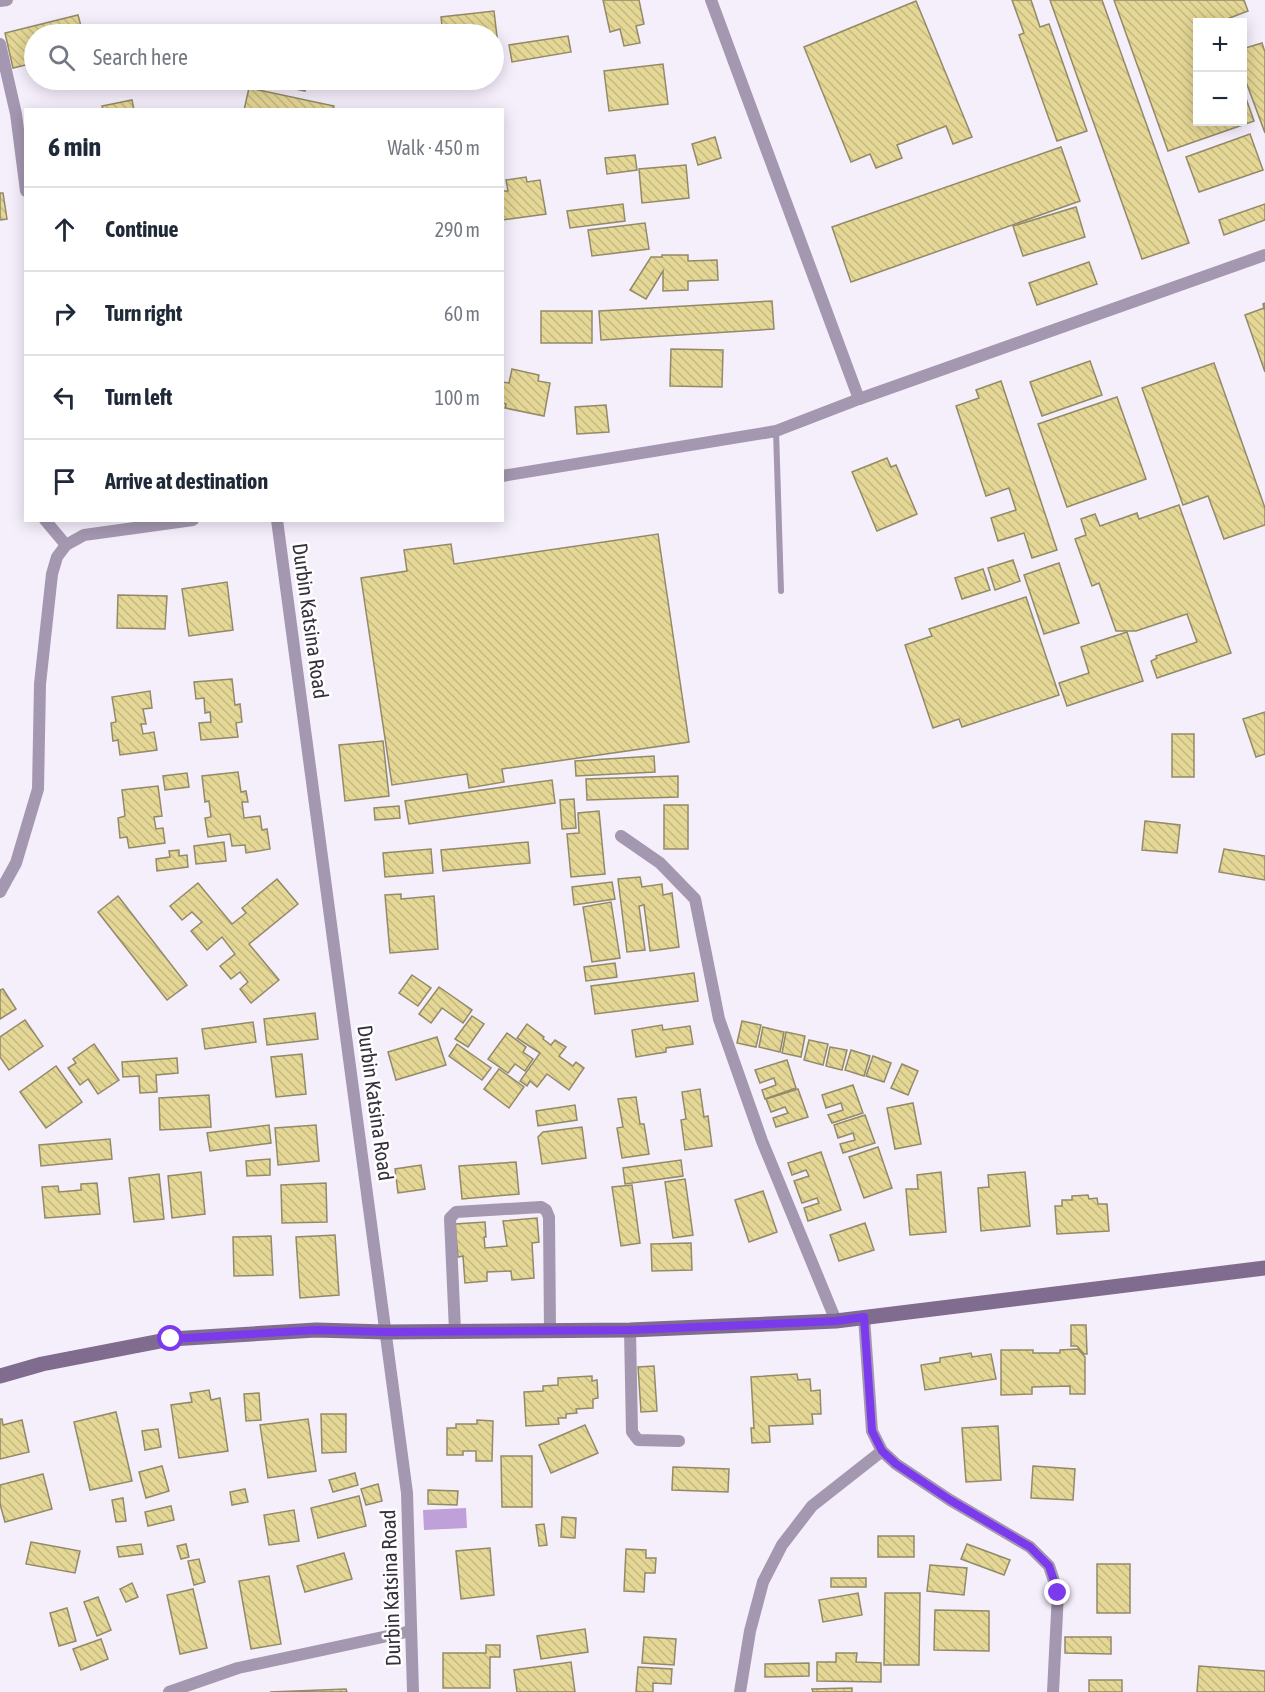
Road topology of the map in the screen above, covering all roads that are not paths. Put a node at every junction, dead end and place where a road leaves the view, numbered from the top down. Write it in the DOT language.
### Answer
graph roads {
  1 [pos="6,0"];
  2 [pos="711,0"];
  3 [pos="0,2"];
  4 [pos="0,44"];
  5 [pos="24,176"];
  6 [pos="1265,255"];
  7 [pos="859,399"];
  8 [pos="776,431"];
  9 [pos="504,476"];
  10 [pos="47,522"];
  11 [pos="179,522"];
  12 [pos="276,522"];
  13 [pos="66,545"];
  14 [pos="781,591"];
  15 [pos="621,836"];
  16 [pos="0,892"];
  17 [pos="1265,1268"];
  18 [pos="864,1317"];
  19 [pos="836,1321"];
  20 [pos="550,1330"];
  21 [pos="630,1330"];
  22 [pos="455,1331"];
  23 [pos="386,1332"];
  24 [pos="0,1376"];
  25 [pos="679,1441"];
  26 [pos="882,1451"];
  27 [pos="411,1631"];
  28 [pos="169,1692"];
  29 [pos="413,1692"];
  30 [pos="740,1692"];
  31 [pos="1053,1692"];
  1 -- 3 [label="street"];
  2 -- 7 [label="street"];
  4 -- 5 [label="street"];
  6 -- 7 [label="street"];
  7 -- 8 [label="street"];
  8 -- 9 [label="street"];
  8 -- 14 [label="lane"];
  10 -- 13 [label="street"];
  11 -- 13 [label="street"];
  12 -- 23 [label="street, Durbin Katsina Road"];
  13 -- 16 [label="street"];
  15 -- 19 [label="street"];
  17 -- 18 [label="street"];
  18 -- 19 [label="street"];
  18 -- 26 [label="street"];
  19 -- 21 [label="street"];
  20 -- 21 [label="street"];
  20 -- 22 [label="street"];
  20 -- 22 [label="street"];
  21 -- 25 [label="street"];
  22 -- 23 [label="street"];
  23 -- 24 [label="street"];
  23 -- 27 [label="street, Durbin Katsina Road"];
  26 -- 30 [label="street"];
  26 -- 31 [label="street"];
  27 -- 28 [label="street"];
  27 -- 29 [label="street, Durbin Katsina Road"];
}
